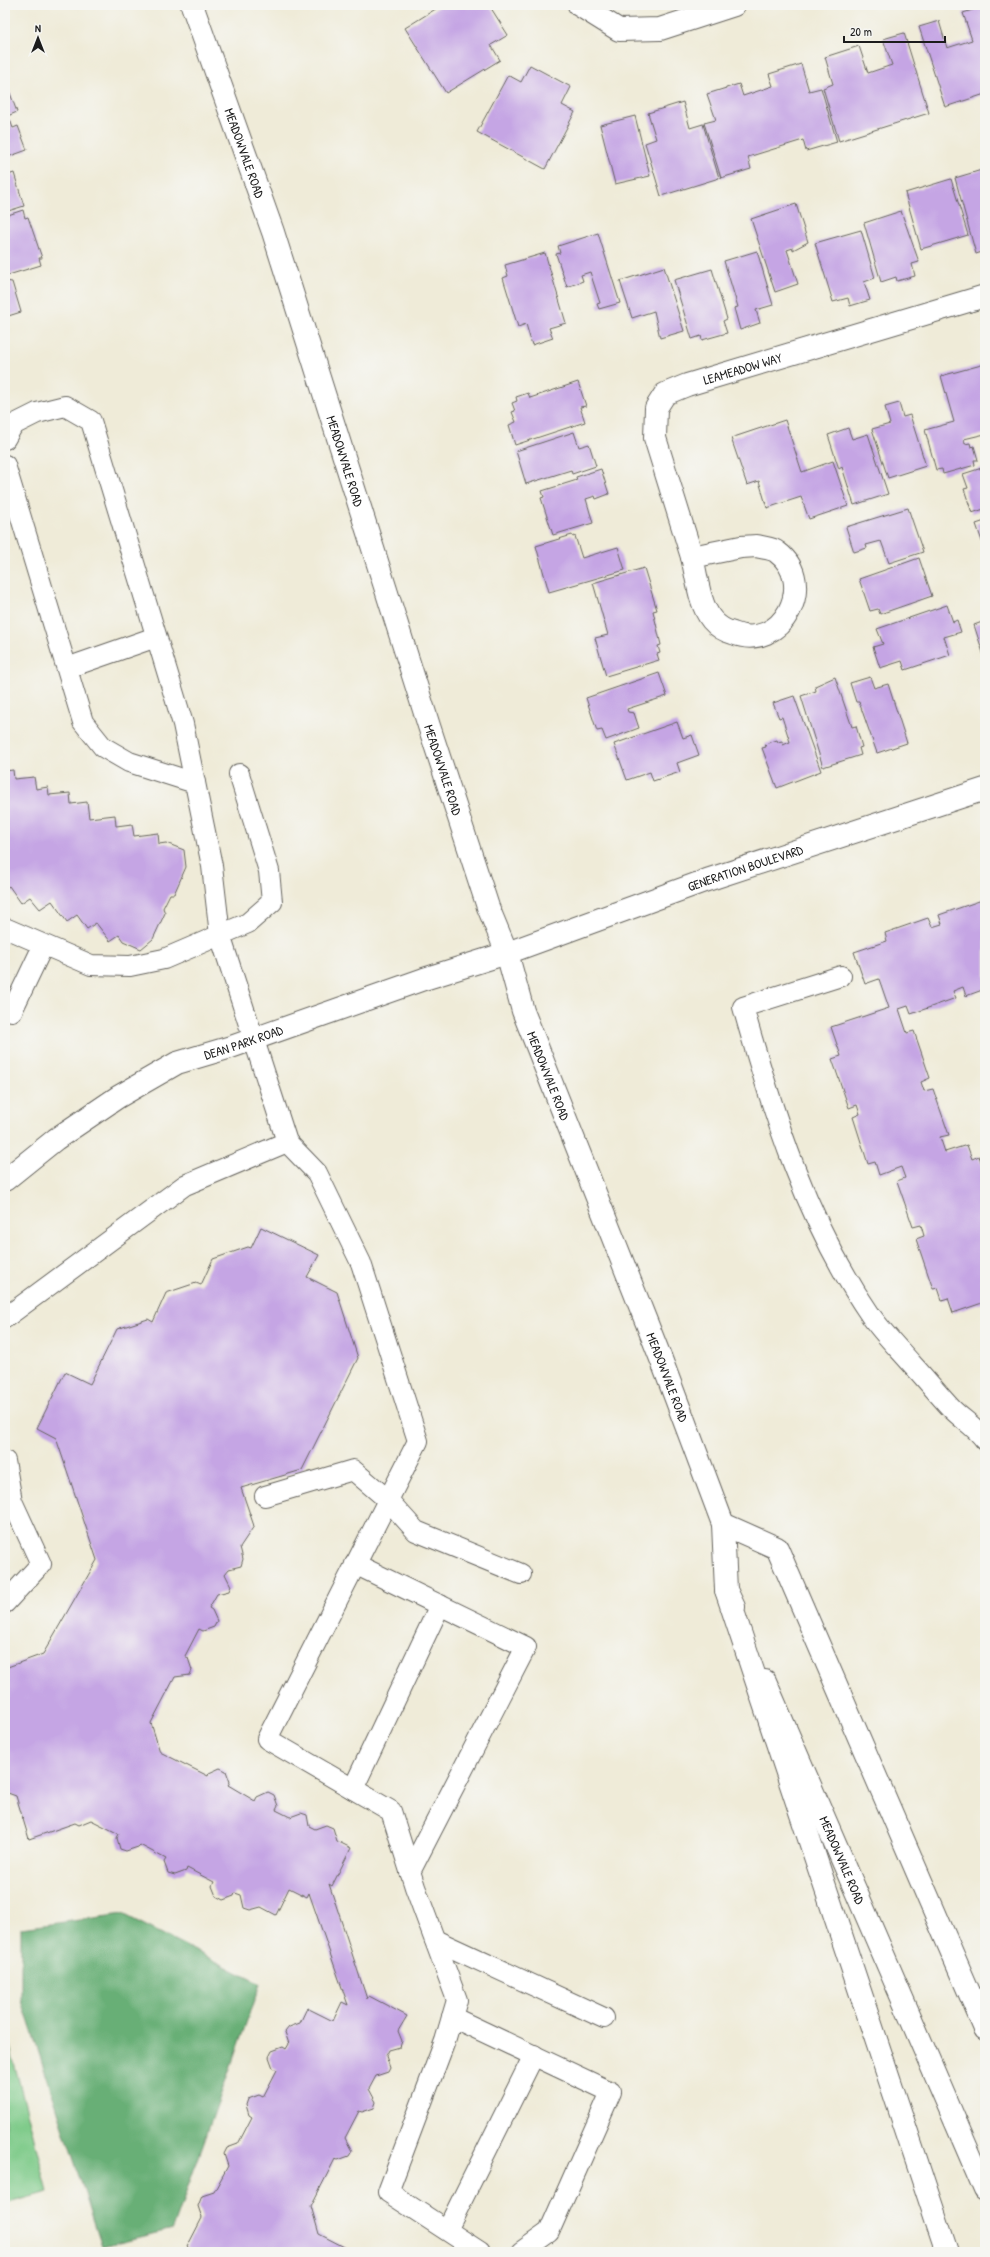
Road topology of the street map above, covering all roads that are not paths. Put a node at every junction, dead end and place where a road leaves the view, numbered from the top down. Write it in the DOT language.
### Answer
graph roads {
  1 [pos="192,5"];
  2 [pos="579,5"];
  3 [pos="734,5"];
  4 [pos="985,296"];
  5 [pos="5,439"];
  6 [pos="5,465"];
  7 [pos="692,557"];
  8 [pos="156,637"];
  9 [pos="67,668"];
  10 [pos="239,774"];
  11 [pos="195,783"];
  12 [pos="985,789"];
  13 [pos="5,928"];
  14 [pos="220,936"];
  15 [pos="43,946"];
  16 [pos="507,953"];
  17 [pos="841,976"];
  18 [pos="12,1011"];
  19 [pos="254,1039"];
  20 [pos="287,1142"];
  21 [pos="5,1180"];
  22 [pos="5,1318"];
  23 [pos="982,1432"];
  24 [pos="6,1472"];
  25 [pos="265,1496"];
  26 [pos="388,1500"];
  27 [pos="723,1524"];
  28 [pos="356,1564"];
  29 [pos="521,1574"];
  30 [pos="726,1590"];
  31 [pos="5,1603"];
  32 [pos="440,1605"];
  33 [pos="353,1789"];
  34 [pos="410,1872"];
  35 [pos="434,1940"];
  36 [pos="452,2017"];
  37 [pos="604,2018"];
  38 [pos="985,2029"];
  39 [pos="534,2055"];
  40 [pos="985,2190"];
  41 [pos="447,2230"];
  42 [pos="480,2252"];
  43 [pos="521,2252"];
  44 [pos="948,2252"];
  1 -- 16 [label="main road, MEADOWVALE ROAD"];
  2 -- 3 [label="main road"];
  4 -- 7 [label="main road, LEAMEADOW WAY"];
  5 -- 8 [label="lane"];
  6 -- 9 [label="lane"];
  7 -- 7 [label="main road, LEAMEADOW WAY"];
  8 -- 9 [label="lane"];
  8 -- 11 [label="lane"];
  9 -- 11 [label="lane"];
  10 -- 14 [label="lane"];
  11 -- 14 [label="lane"];
  12 -- 16 [label="main road, GENERATION BOULEVARD"];
  13 -- 15 [label="lane"];
  14 -- 15 [label="lane"];
  14 -- 19 [label="lane"];
  15 -- 18 [label="lane"];
  16 -- 19 [label="main road, DEAN PARK ROAD"];
  16 -- 27 [label="main road, MEADOWVALE ROAD"];
  17 -- 23 [label="lane"];
  19 -- 20 [label="lane"];
  19 -- 21 [label="main road, DEAN PARK ROAD"];
  20 -- 22 [label="lane"];
  20 -- 26 [label="lane"];
  24 -- 31 [label="lane"];
  25 -- 26 [label="lane"];
  26 -- 28 [label="lane"];
  26 -- 29 [label="lane"];
  27 -- 30 [label="main road, MEADOWVALE ROAD"];
  27 -- 38 [label="main road"];
  28 -- 32 [label="lane"];
  28 -- 33 [label="lane"];
  30 -- 40 [label="main road, MEADOWVALE ROAD"];
  30 -- 44 [label="main road"];
  32 -- 33 [label="lane"];
  32 -- 34 [label="lane"];
  33 -- 34 [label="lane"];
  34 -- 35 [label="lane"];
  35 -- 36 [label="lane"];
  35 -- 37 [label="lane"];
  36 -- 39 [label="lane"];
  36 -- 41 [label="lane"];
  39 -- 41 [label="lane"];
  39 -- 43 [label="lane"];
  41 -- 42 [label="lane"];
}
